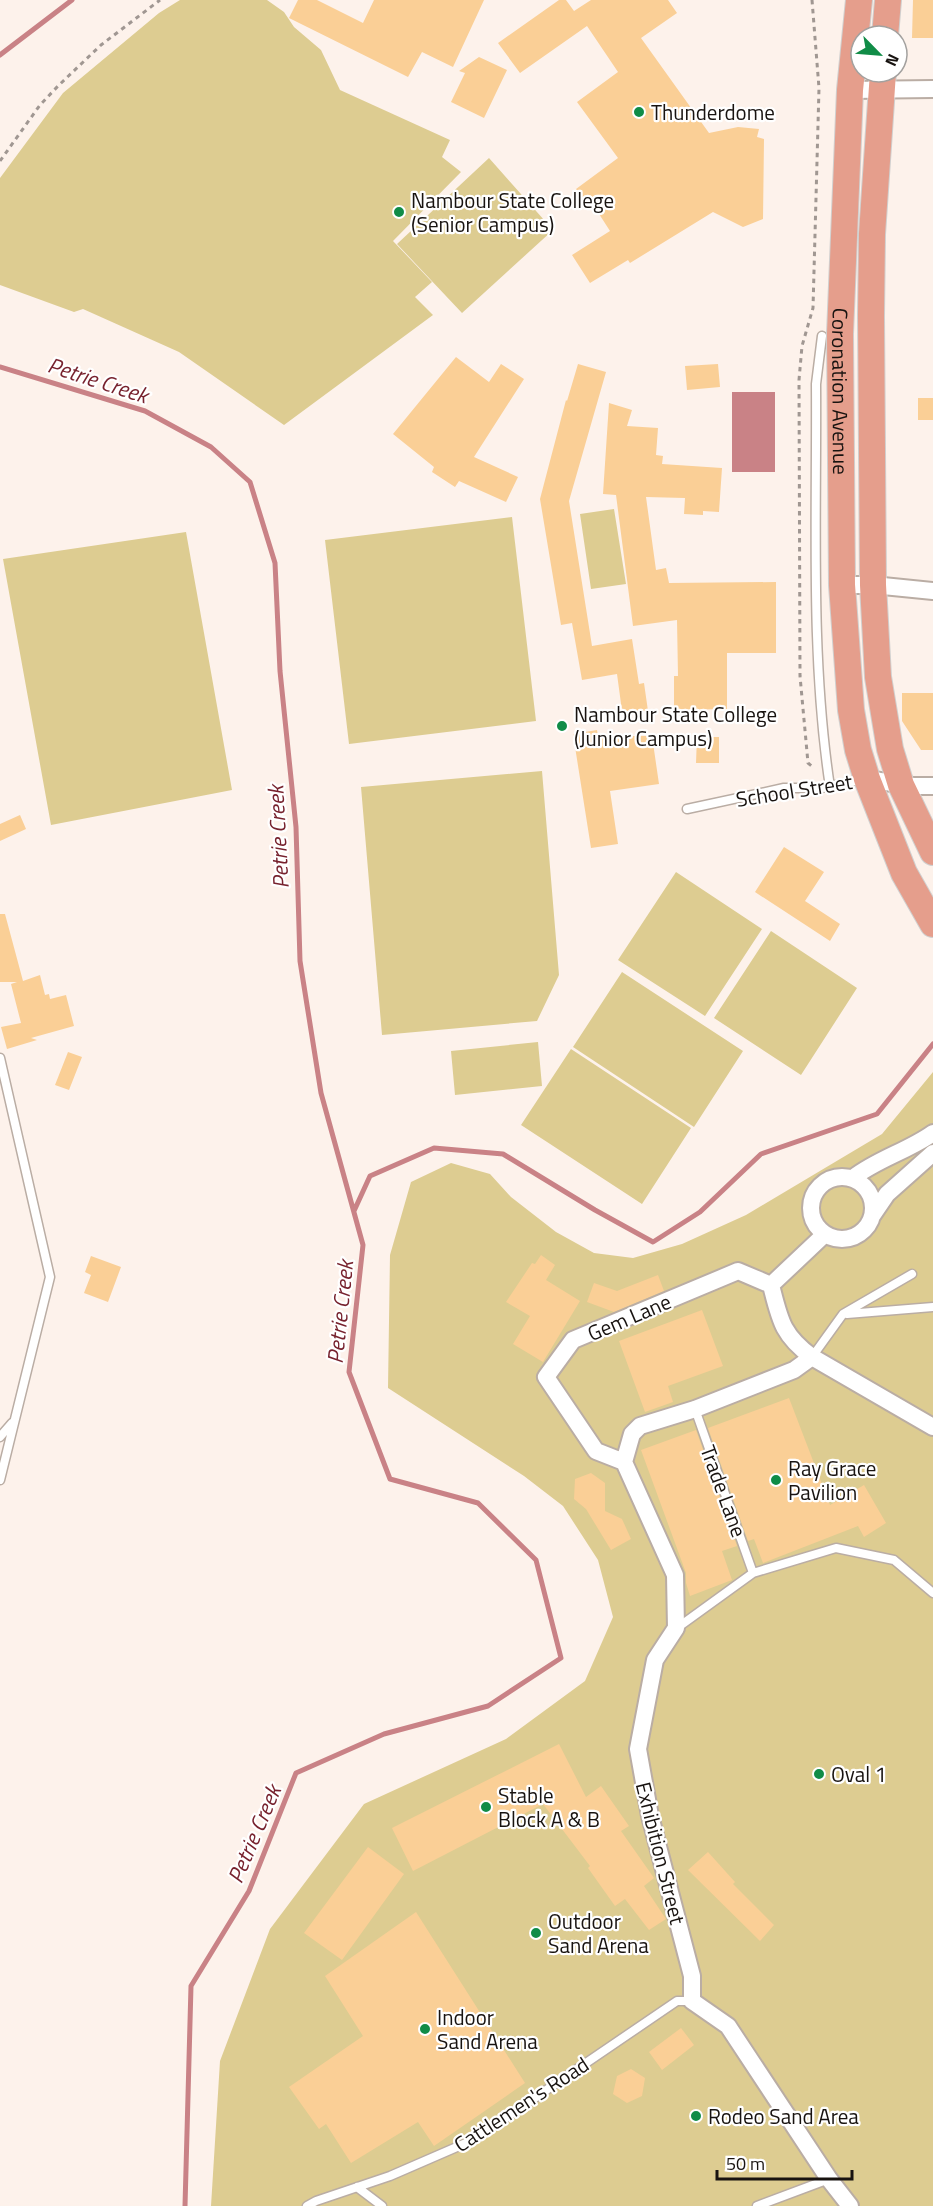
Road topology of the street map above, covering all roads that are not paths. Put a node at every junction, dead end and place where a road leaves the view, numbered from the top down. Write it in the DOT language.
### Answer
graph roads {
  1 [pos="859,0"];
  2 [pos="888,0"];
  3 [pos="886,24"];
  4 [pos="871,84"];
  5 [pos="882,84"];
  6 [pos="901,84"];
  7 [pos="933,89"];
  8 [pos="850,90"];
  9 [pos="822,336"];
  10 [pos="842,585"];
  11 [pos="873,585"];
  12 [pos="933,591"];
  13 [pos="867,779"];
  14 [pos="901,785"];
  15 [pos="933,786"];
  16 [pos="830,787"];
  17 [pos="687,809"];
  18 [pos="933,852"];
  19 [pos="933,924"];
  20 [pos="0,1058"];
  21 [pos="933,1133"];
  22 [pos="933,1153"];
  23 [pos="853,1178"];
  24 [pos="872,1216"];
  25 [pos="825,1234"];
  26 [pos="912,1274"];
  27 [pos="771,1285"];
  28 [pos="933,1306"];
  29 [pos="843,1314"];
  30 [pos="812,1357"];
  31 [pos="695,1409"];
  32 [pos="15,1421"];
  33 [pos="933,1427"];
  34 [pos="0,1437"];
  35 [pos="624,1462"];
  36 [pos="0,1480"];
  37 [pos="753,1573"];
  38 [pos="933,1593"];
  39 [pos="676,1628"];
  40 [pos="692,2001"];
  41 [pos="829,2179"];
  42 [pos="357,2187"];
  43 [pos="307,2206"];
  44 [pos="382,2206"];
  45 [pos="757,2206"];
  46 [pos="850,2206"];
  1 -- 8 [label="main road, Coronation Avenue"];
  2 -- 3 [label="main road"];
  4 -- 8 [label="street"];
  5 -- 11 [label="main road, Coronation Avenue"];
  6 -- 7 [label="street"];
  8 -- 10 [label="main road, Coronation Avenue"];
  9 -- 16 [label="lane"];
  10 -- 11 [label="street"];
  10 -- 13 [label="main road, Coronation Avenue"];
  11 -- 12 [label="street"];
  11 -- 14 [label="main road, Coronation Avenue"];
  13 -- 14 [label="street"];
  13 -- 16 [label="lane, School Street"];
  13 -- 19 [label="main road, Coronation Avenue"];
  14 -- 15 [label="street"];
  14 -- 18 [label="main road, Coronation Avenue"];
  16 -- 17 [label="lane, School Street"];
  20 -- 32 [label="lane"];
  21 -- 23 [label="street"];
  22 -- 24 [label="street"];
  23 -- 24 [label="street"];
  23 -- 25 [label="street"];
  24 -- 25 [label="street"];
  25 -- 27 [label="street"];
  26 -- 29 [label="lane"];
  27 -- 30 [label="street"];
  27 -- 35 [label="street, Gem Lane"];
  28 -- 29 [label="lane"];
  29 -- 30 [label="lane"];
  30 -- 31 [label="street"];
  30 -- 33 [label="street"];
  31 -- 35 [label="street"];
  31 -- 37 [label="lane, Trade Lane"];
  32 -- 34 [label="lane"];
  32 -- 36 [label="lane"];
  35 -- 39 [label="street"];
  37 -- 38 [label="lane"];
  37 -- 39 [label="lane"];
  39 -- 40 [label="street, Exhibition Street"];
  40 -- 41 [label="street"];
  40 -- 42 [label="lane, Cattlemen's Road"];
  41 -- 45 [label="lane"];
  41 -- 46 [label="street"];
  42 -- 43 [label="lane, Cattlemen's Road"];
  42 -- 44 [label="lane"];
}
